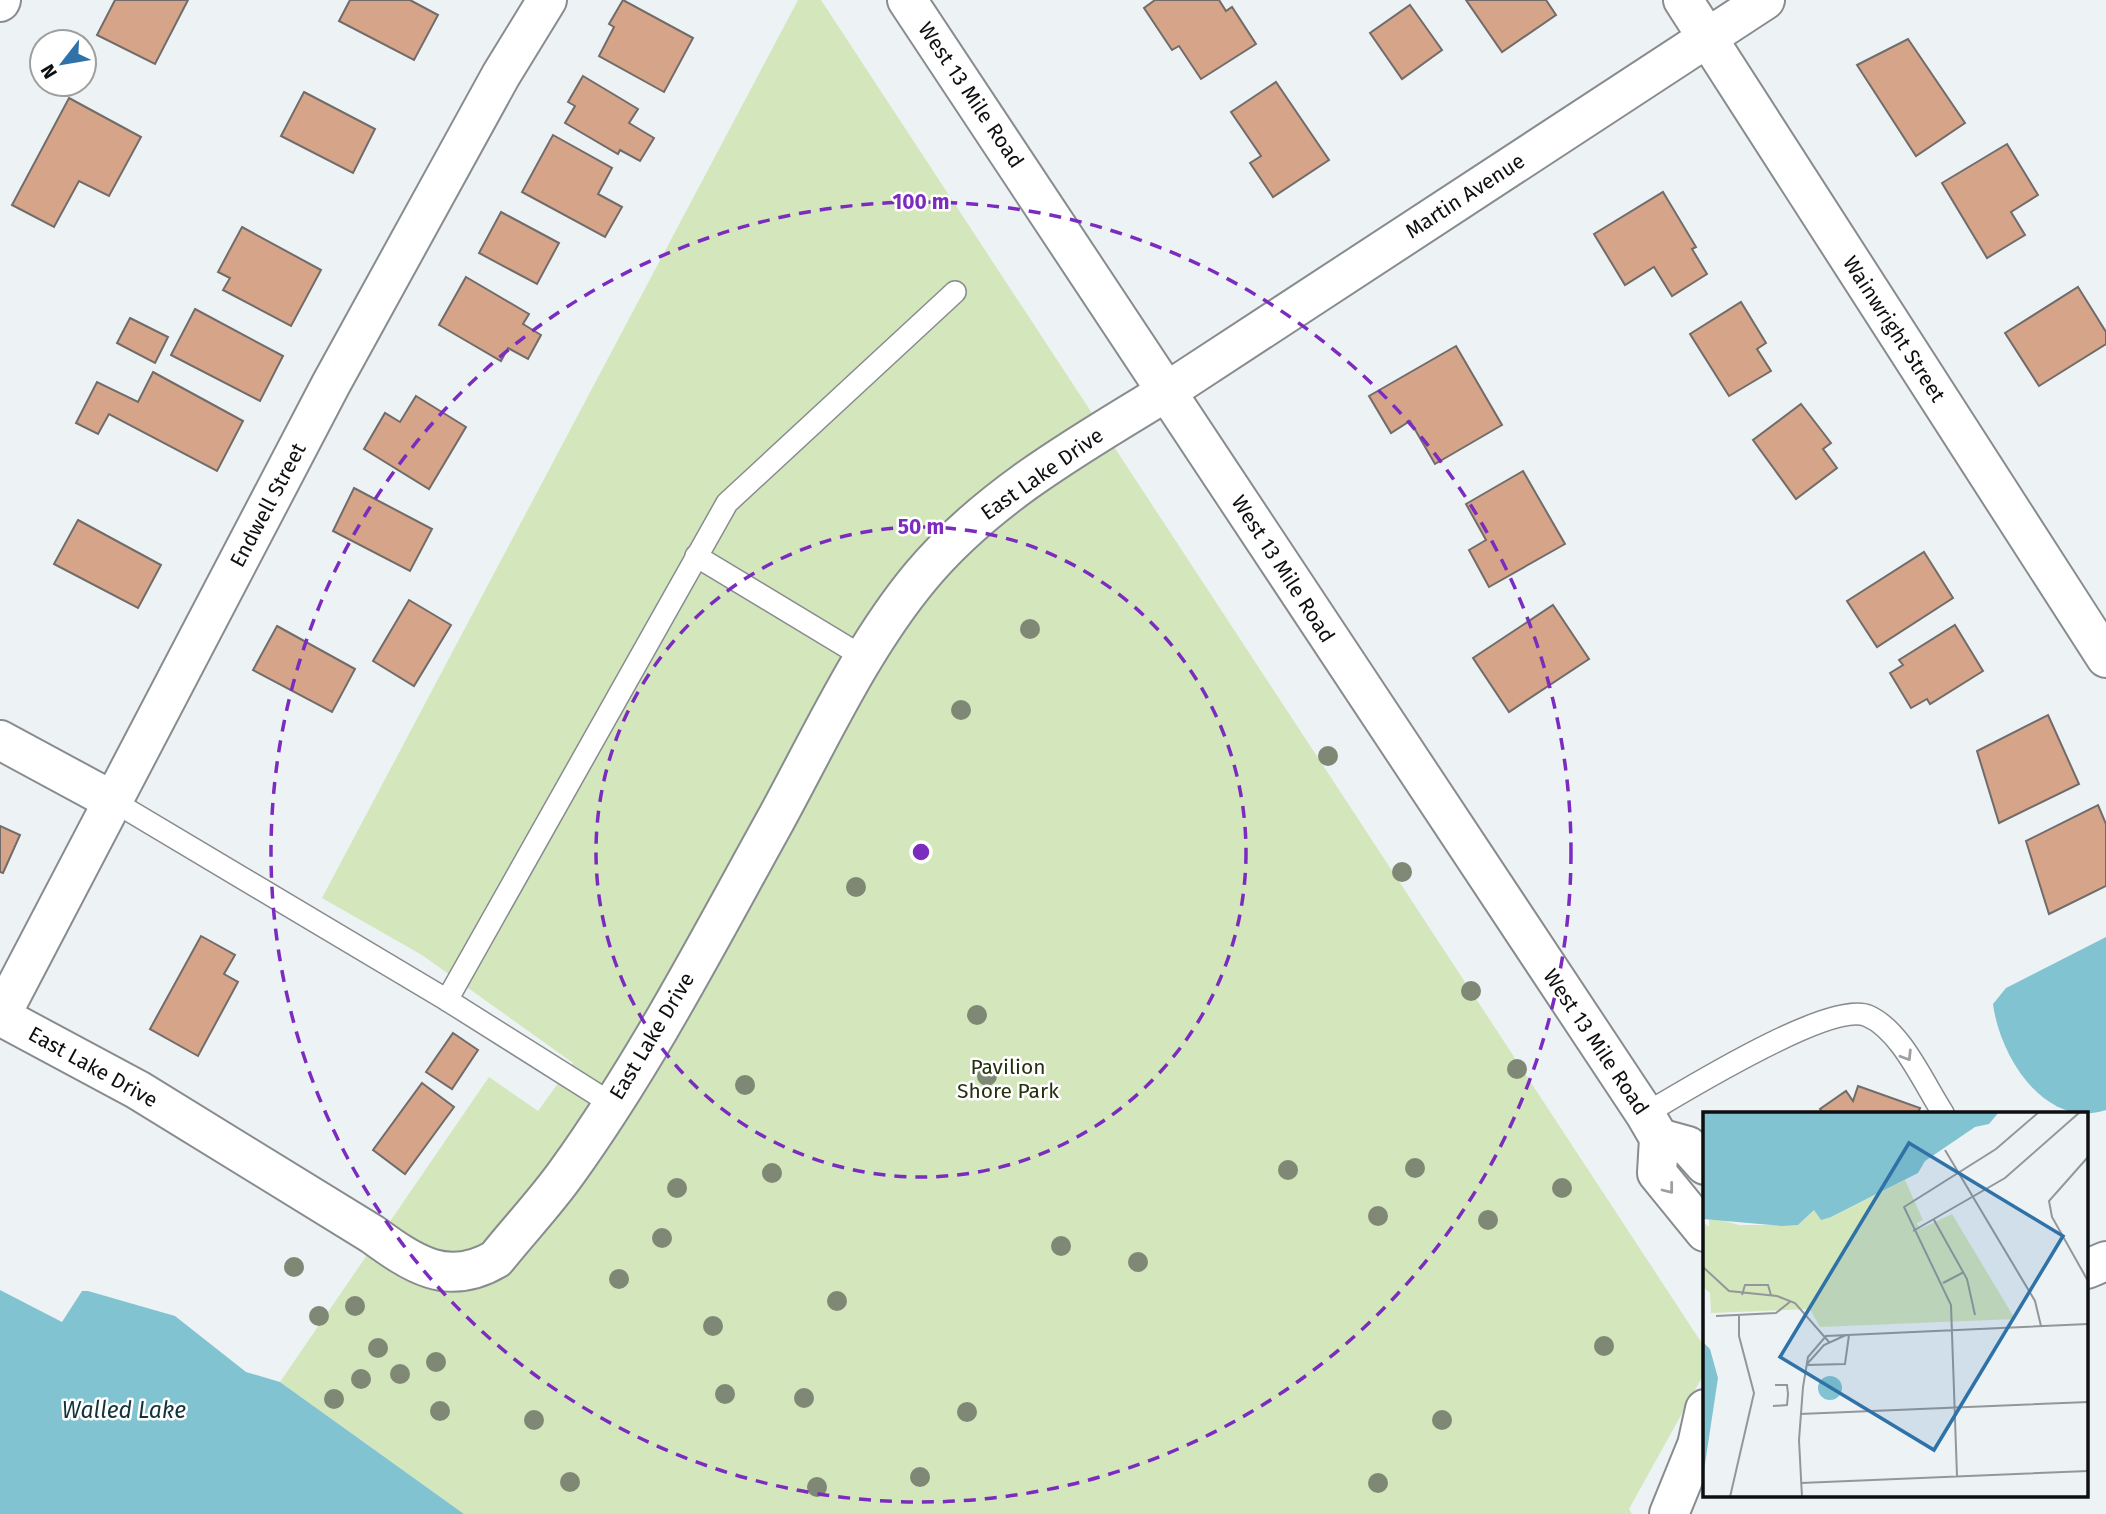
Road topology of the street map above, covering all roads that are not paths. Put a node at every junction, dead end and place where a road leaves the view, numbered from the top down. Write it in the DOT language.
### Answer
graph roads {
  1 [pos="547,0"];
  2 [pos="907,0"];
  3 [pos="1683,0"];
  4 [pos="1765,0"];
  5 [pos="1707,38"];
  6 [pos="955,292"];
  7 [pos="1166,392"];
  8 [pos="696,556"];
  9 [pos="864,658"];
  10 [pos="2106,658"];
  11 [pos="0,740"];
  12 [pos="113,801"];
  13 [pos="447,1000"];
  14 [pos="0,1016"];
  15 [pos="612,1104"];
  16 [pos="1941,1112"];
  17 [pos="1651,1126"];
  18 [pos="1703,1163"];
  19 [pos="1703,1230"];
  20 [pos="2106,1261"];
  21 [pos="2088,1269"];
  22 [pos="1702,1430"];
  23 [pos="1669,1514"];
  1 -- 12 [label="street, Endwell Street"];
  2 -- 7 [label="street, West 13 Mile Road"];
  3 -- 5 [label="street, Wainwright Street"];
  4 -- 5 [label="street, Martin Avenue"];
  5 -- 7 [label="street, Martin Avenue"];
  5 -- 10 [label="street, Wainwright Street"];
  6 -- 8 [label="lane"];
  7 -- 9 [label="street, East Lake Drive"];
  7 -- 17 [label="street, West 13 Mile Road"];
  8 -- 9 [label="lane"];
  8 -- 13 [label="lane"];
  9 -- 15 [label="street, East Lake Drive"];
  11 -- 12 [label="street"];
  12 -- 13 [label="lane"];
  12 -- 14 [label="street, Endwell Street"];
  13 -- 15 [label="lane"];
  14 -- 15 [label="street, East Lake Drive"];
  17 -- 16 [label="lane, one-way"];
  17 -- 18 [label="street, West 13 Mile Road"];
  17 -- 19 [label="street, West 13 Mile Road, one-way"];
  20 -- 21 [label="street"];
  22 -- 23 [label="street"];
}
